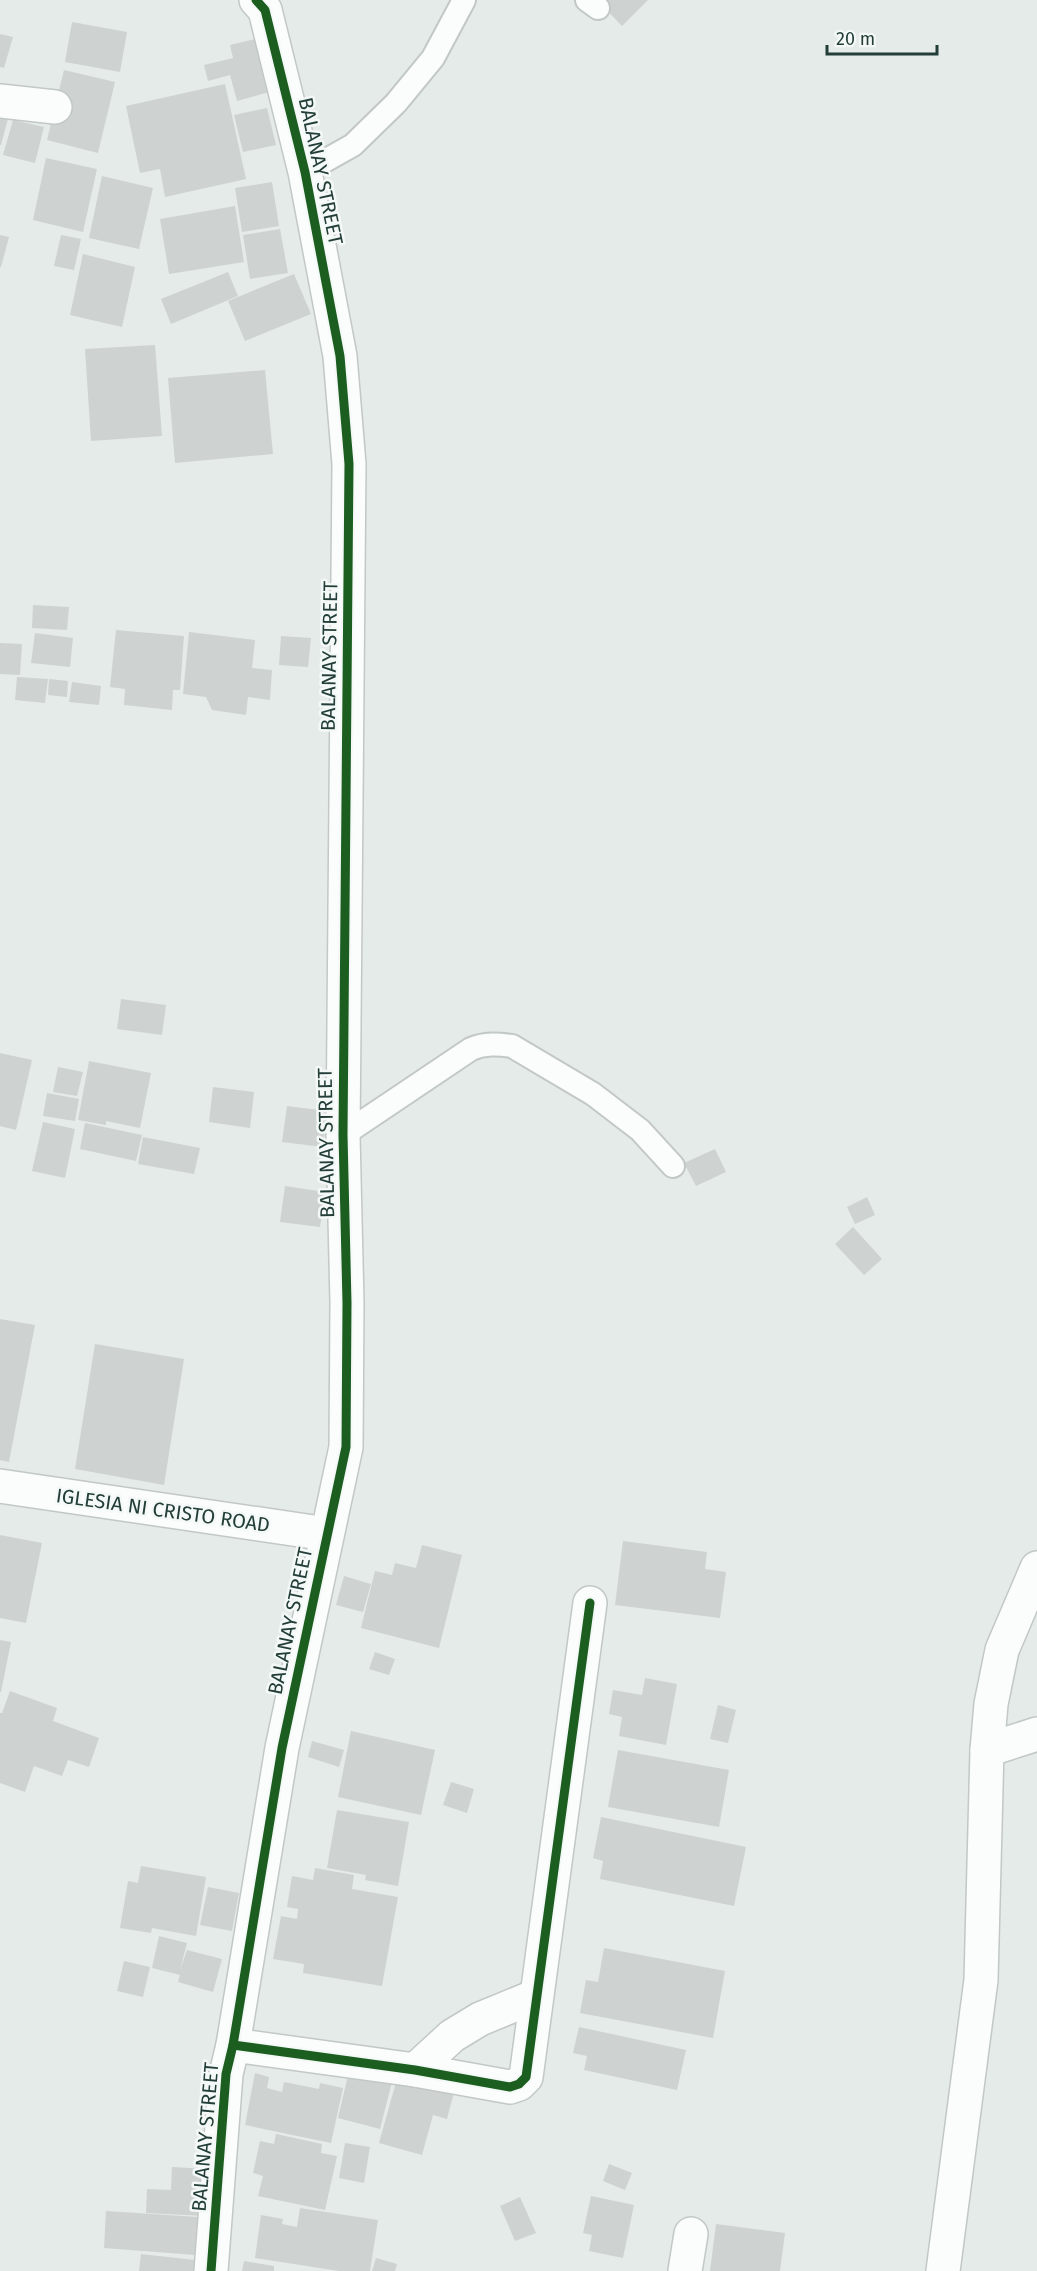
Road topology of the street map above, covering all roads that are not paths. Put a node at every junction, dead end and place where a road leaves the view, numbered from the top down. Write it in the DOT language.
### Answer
graph roads {
  1 [pos="464,0"];
  2 [pos="261,5"];
  3 [pos="0,101"];
  4 [pos="55,107"];
  5 [pos="305,172"];
  6 [pos="343,1136"];
  7 [pos="673,1166"];
  8 [pos="0,1486"];
  9 [pos="327,1534"];
  10 [pos="1037,1568"];
  11 [pos="590,1603"];
  12 [pos="1037,1734"];
  13 [pos="987,1750"];
  14 [pos="537,1996"];
  15 [pos="233,2045"];
  16 [pos="415,2070"];
  17 [pos="691,2234"];
  18 [pos="211,2271"];
  19 [pos="685,2271"];
  20 [pos="943,2271"];
  1 -- 5 [label="lane"];
  2 -- 5 [label="street, BALANAY STREET"];
  3 -- 4 [label="street"];
  5 -- 6 [label="street, BALANAY STREET"];
  6 -- 7 [label="lane"];
  6 -- 9 [label="street, BALANAY STREET"];
  8 -- 9 [label="street, IGLESIA NI CRISTO ROAD"];
  9 -- 15 [label="street, BALANAY STREET"];
  10 -- 13 [label="street"];
  11 -- 14 [label="street"];
  12 -- 13 [label="street"];
  13 -- 20 [label="street"];
  14 -- 16 [label="street"];
  14 -- 16 [label="street"];
  15 -- 16 [label="street"];
  15 -- 18 [label="street, BALANAY STREET"];
  17 -- 19 [label="street"];
}
